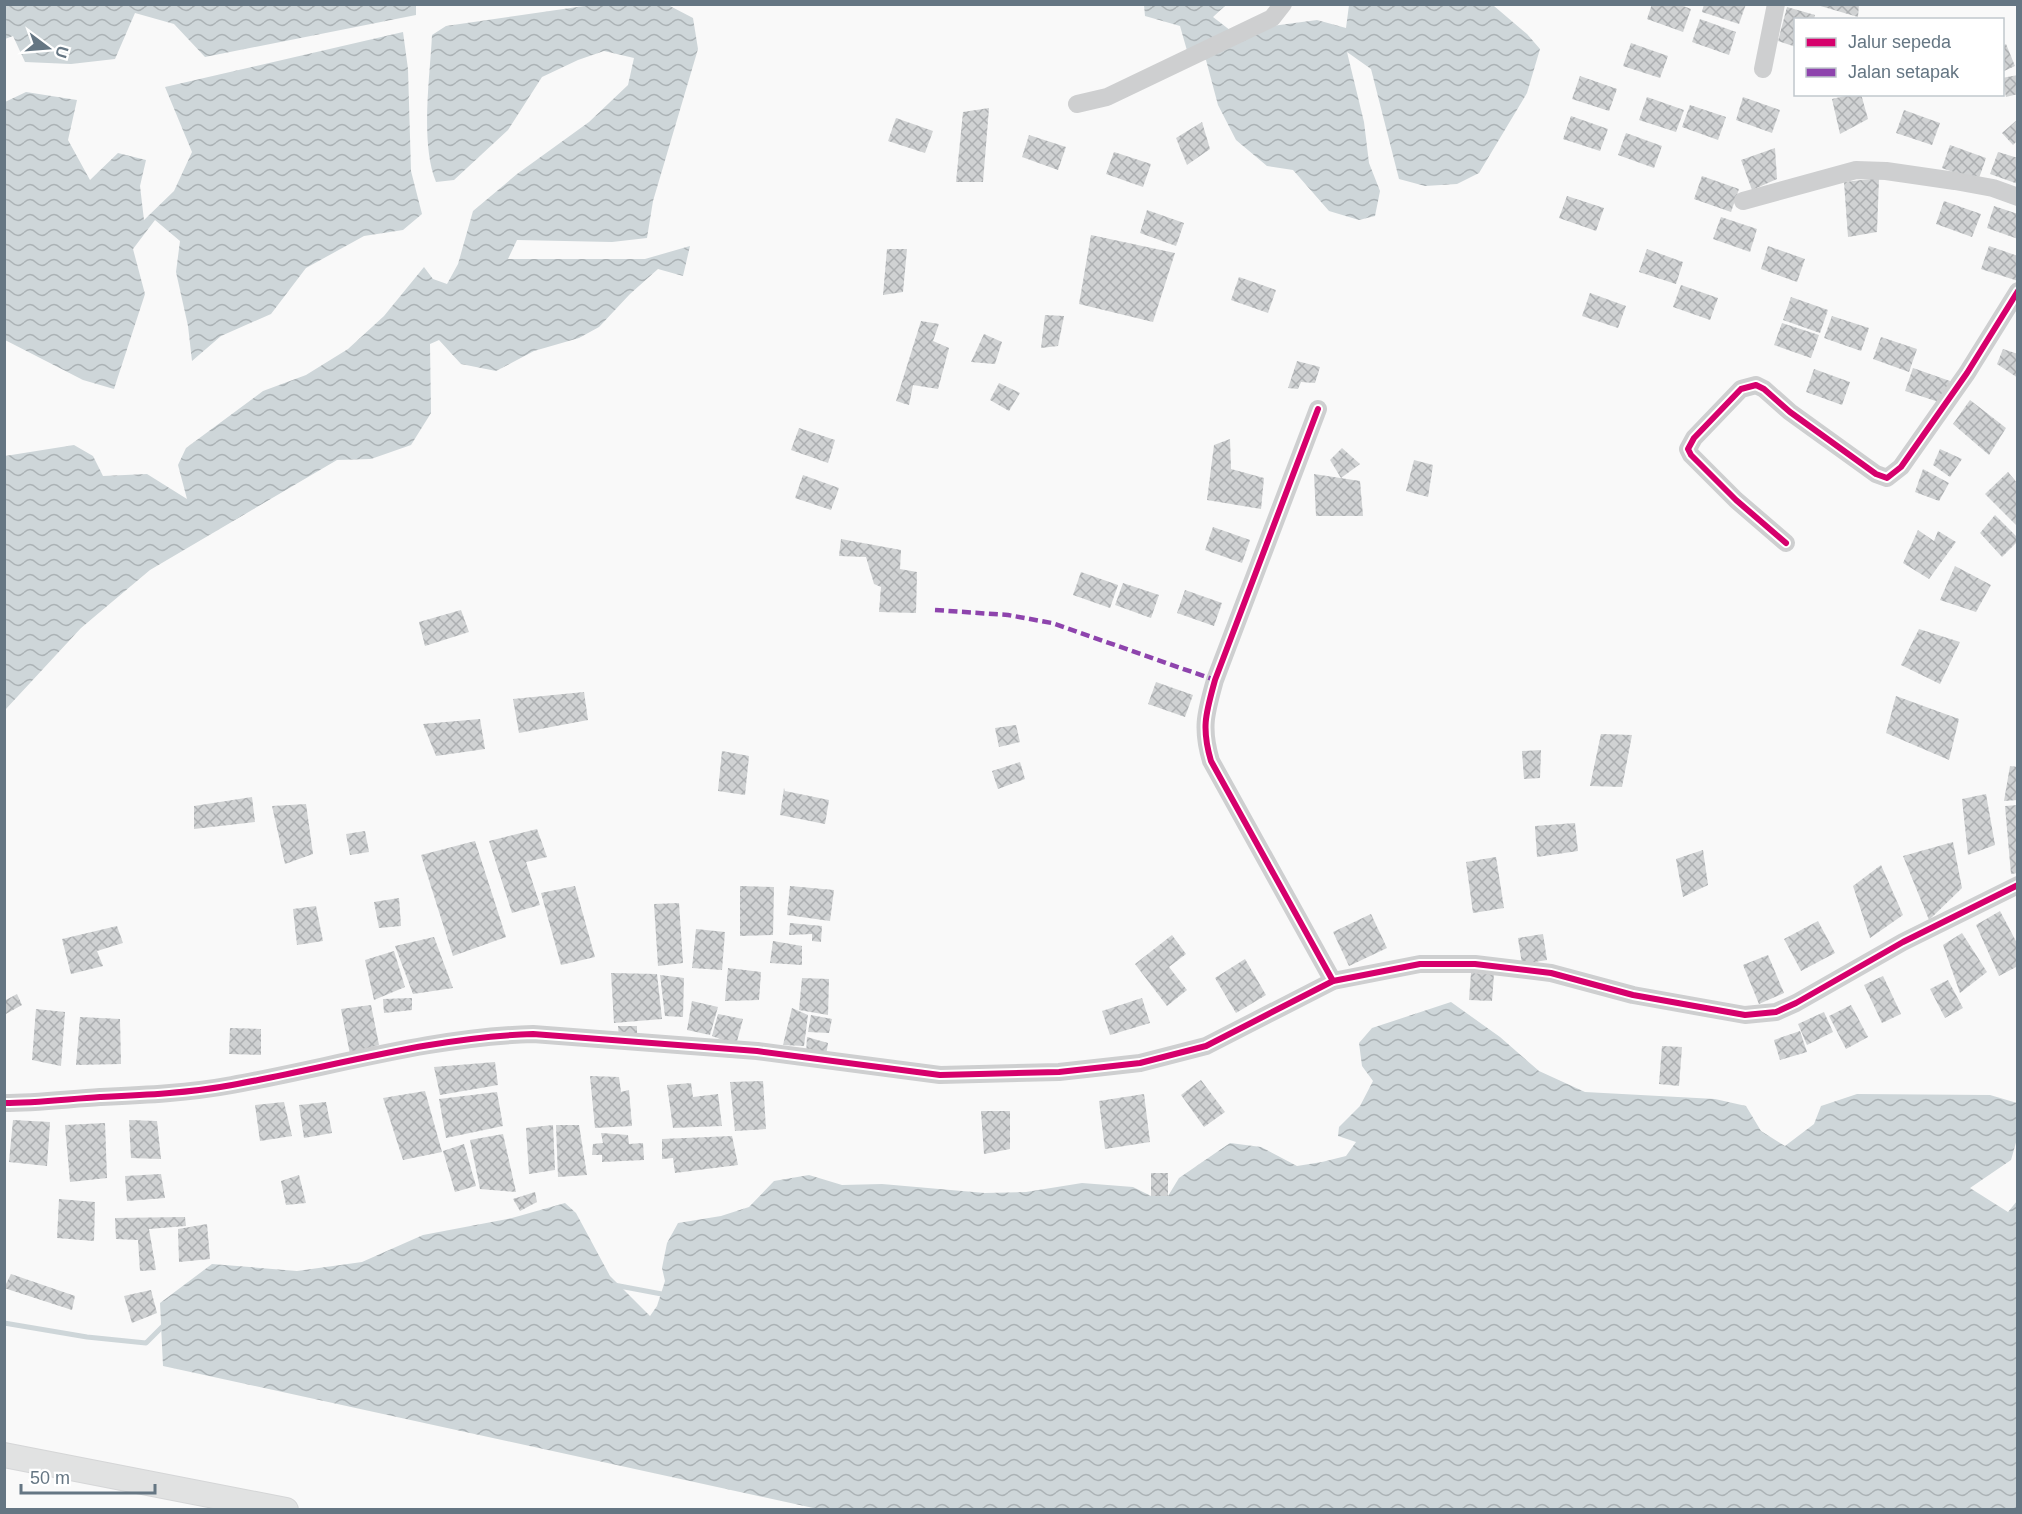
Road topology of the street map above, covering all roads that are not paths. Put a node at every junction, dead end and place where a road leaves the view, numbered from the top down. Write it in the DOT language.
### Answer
graph roads {
  1 [pos="1283,4"];
  2 [pos="1776,4"];
  3 [pos="1763,69"];
  4 [pos="1077,104"];
  5 [pos="2018,197"];
  6 [pos="1743,201"];
  7 [pos="2018,291"];
  8 [pos="1318,409"];
  9 [pos="1786,543"];
  10 [pos="2018,885"];
  11 [pos="1333,981"];
  12 [pos="4,1102"];
  13 [pos="4,1455"];
  14 [pos="286,1509"];
  1 -- 4 [label="street"];
  2 -- 3 [label="street"];
  5 -- 6 [label="street"];
  7 -- 9 [label="street"];
  8 -- 11 [label="street"];
  10 -- 11 [label="street"];
  11 -- 12 [label="street"];
  13 -- 14 [label="street"];
}
